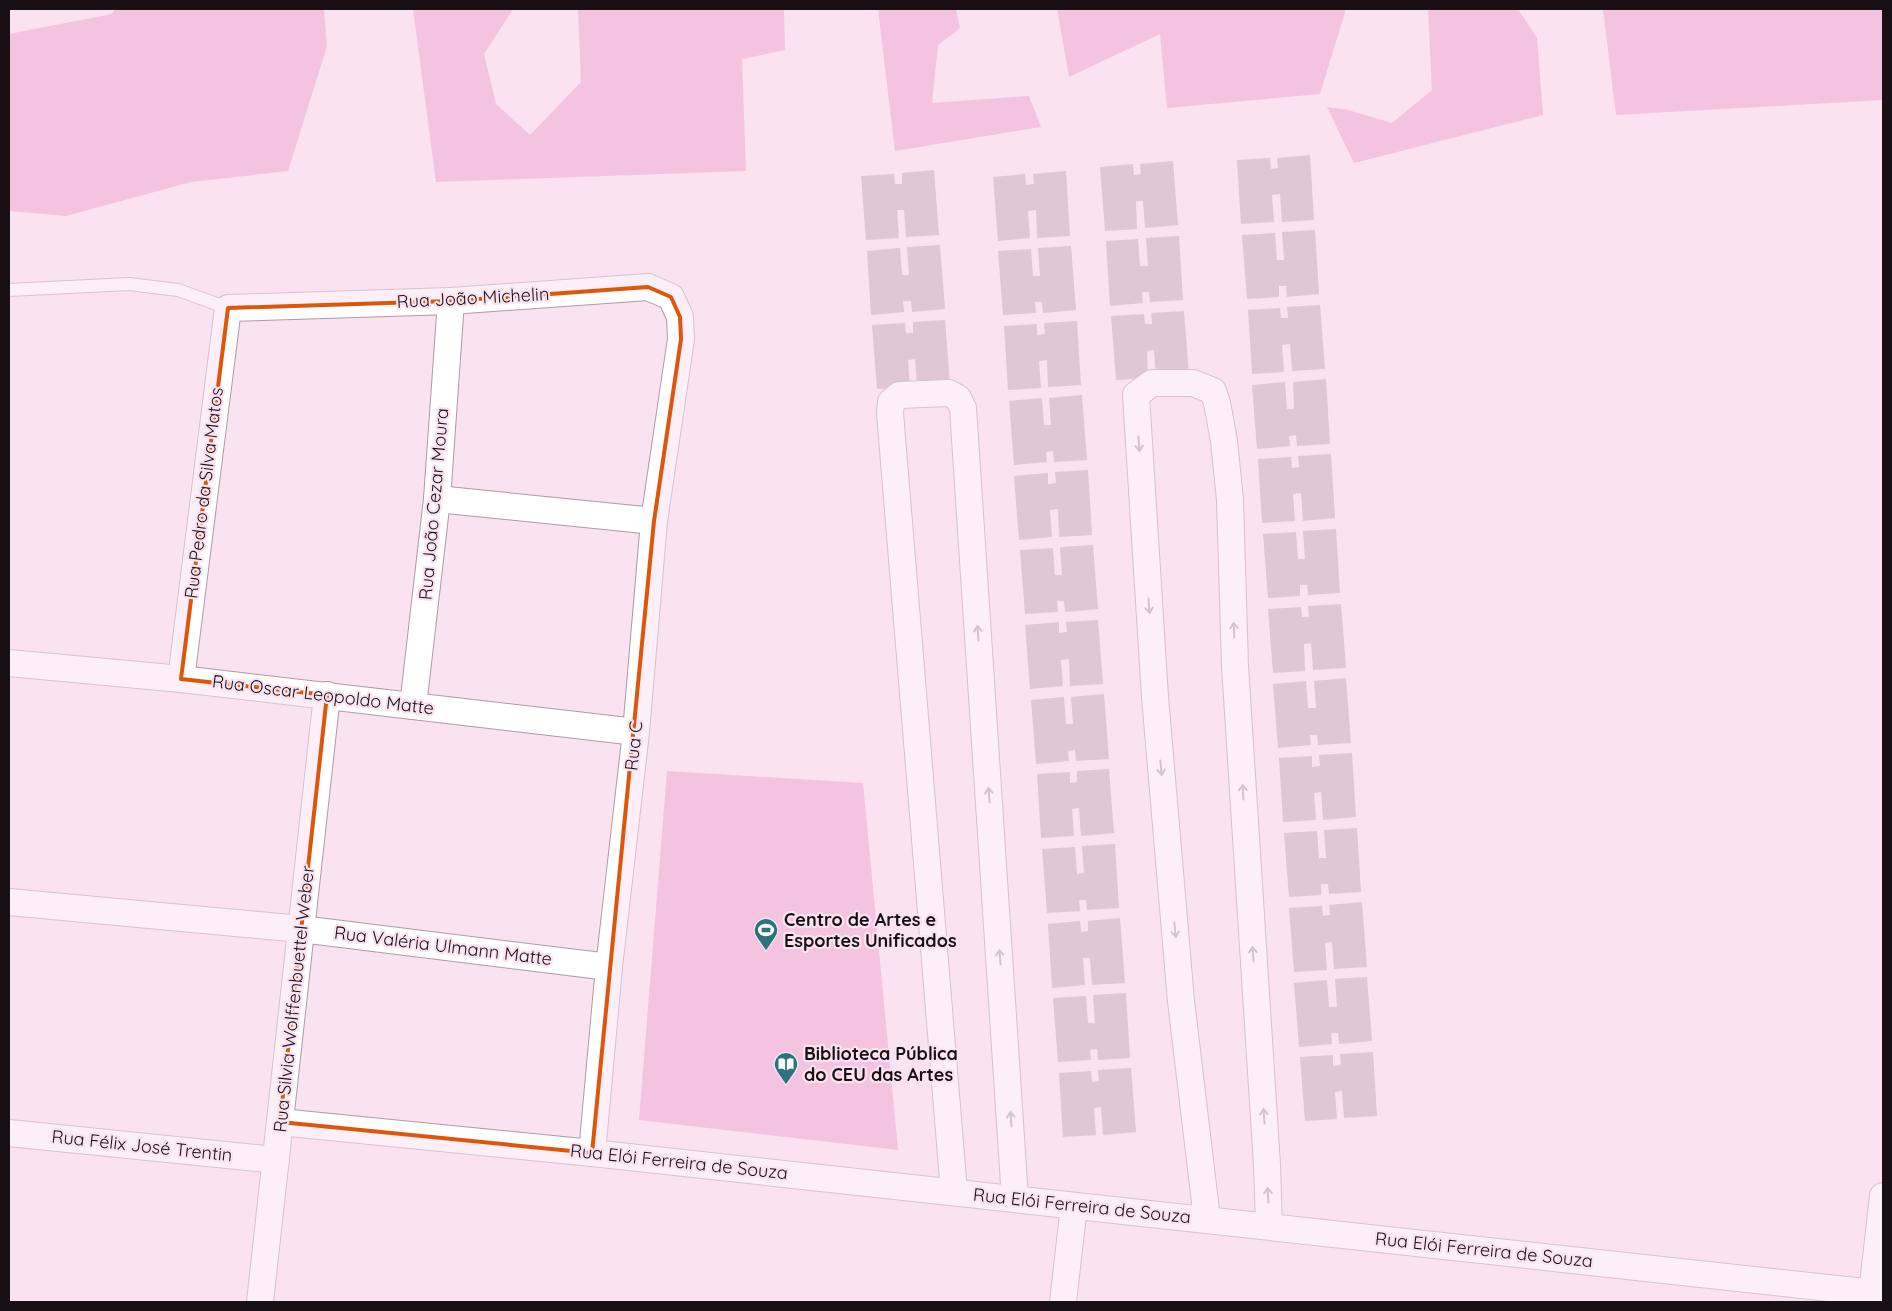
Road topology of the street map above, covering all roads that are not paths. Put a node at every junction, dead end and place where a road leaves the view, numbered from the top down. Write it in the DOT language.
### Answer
graph roads {
  1 [pos="9,290"];
  2 [pos="451,301"];
  3 [pos="228,308"];
  4 [pos="681,339"];
  5 [pos="437,499"];
  6 [pos="654,521"];
  7 [pos="9,663"];
  8 [pos="181,679"];
  9 [pos="327,696"];
  10 [pos="413,706"];
  11 [pos="636,732"];
  12 [pos="9,902"];
  13 [pos="301,929"];
  14 [pos="609,967"];
  15 [pos="280,1122"];
  16 [pos="9,1133"];
  17 [pos="592,1153"];
  18 [pos="276,1160"];
  19 [pos="954,1192"];
  20 [pos="1883,1196"];
  21 [pos="1015,1199"];
  22 [pos="1074,1206"];
  23 [pos="1207,1219"];
  24 [pos="1269,1226"];
  25 [pos="1875,1296"];
  26 [pos="260,1302"];
  27 [pos="1063,1302"];
  1 -- 3 [label="lane"];
  2 -- 3 [label="street, Rua João Michelin"];
  2 -- 4 [label="street, Rua João Michelin"];
  2 -- 5 [label="street, Rua João Cezar Moura"];
  3 -- 8 [label="street, Rua Pedro da Silva Matos"];
  4 -- 6 [label="street, Rua C"];
  5 -- 6 [label="street"];
  5 -- 10 [label="street, Rua João Cezar Moura"];
  6 -- 11 [label="street, Rua C"];
  7 -- 8 [label="street, Rua Oscar Leopoldo Matte"];
  8 -- 9 [label="street, Rua Oscar Leopoldo Matte"];
  9 -- 10 [label="street, Rua Oscar Leopoldo Matte"];
  9 -- 13 [label="street, Rua Silvia Wolffenbuettel Weber"];
  10 -- 11 [label="street, Rua Oscar Leopoldo Matte"];
  11 -- 14 [label="street, Rua C"];
  12 -- 13 [label="street, Rua Valéria Ulmann Matte"];
  13 -- 14 [label="street, Rua Valéria Ulmann Matte"];
  13 -- 15 [label="street, Rua Silvia Wolffenbuettel Weber"];
  14 -- 17 [label="street, Rua C"];
  15 -- 17 [label="street, Rua Elói Ferreira de Souza"];
  15 -- 18 [label="street, Rua Silvia Wolffenbuettel Weber"];
  16 -- 18 [label="street, Rua Félix José Trentin"];
  17 -- 19 [label="street, Rua Elói Ferreira de Souza"];
  18 -- 26 [label="street, Rua Silvia Wolffenbuettel Weber"];
  19 -- 21 [label="street, Rua Elói Ferreira de Souza"];
  21 -- 19 [label="street, one-way"];
  20 -- 25 [label="street"];
  21 -- 22 [label="street, Rua Elói Ferreira de Souza"];
  22 -- 23 [label="street, Rua Elói Ferreira de Souza"];
  22 -- 27 [label="street"];
  23 -- 24 [label="street, Rua Elói Ferreira de Souza"];
  24 -- 23 [label="street, one-way"];
  24 -- 25 [label="street, Rua Elói Ferreira de Souza"];
}
